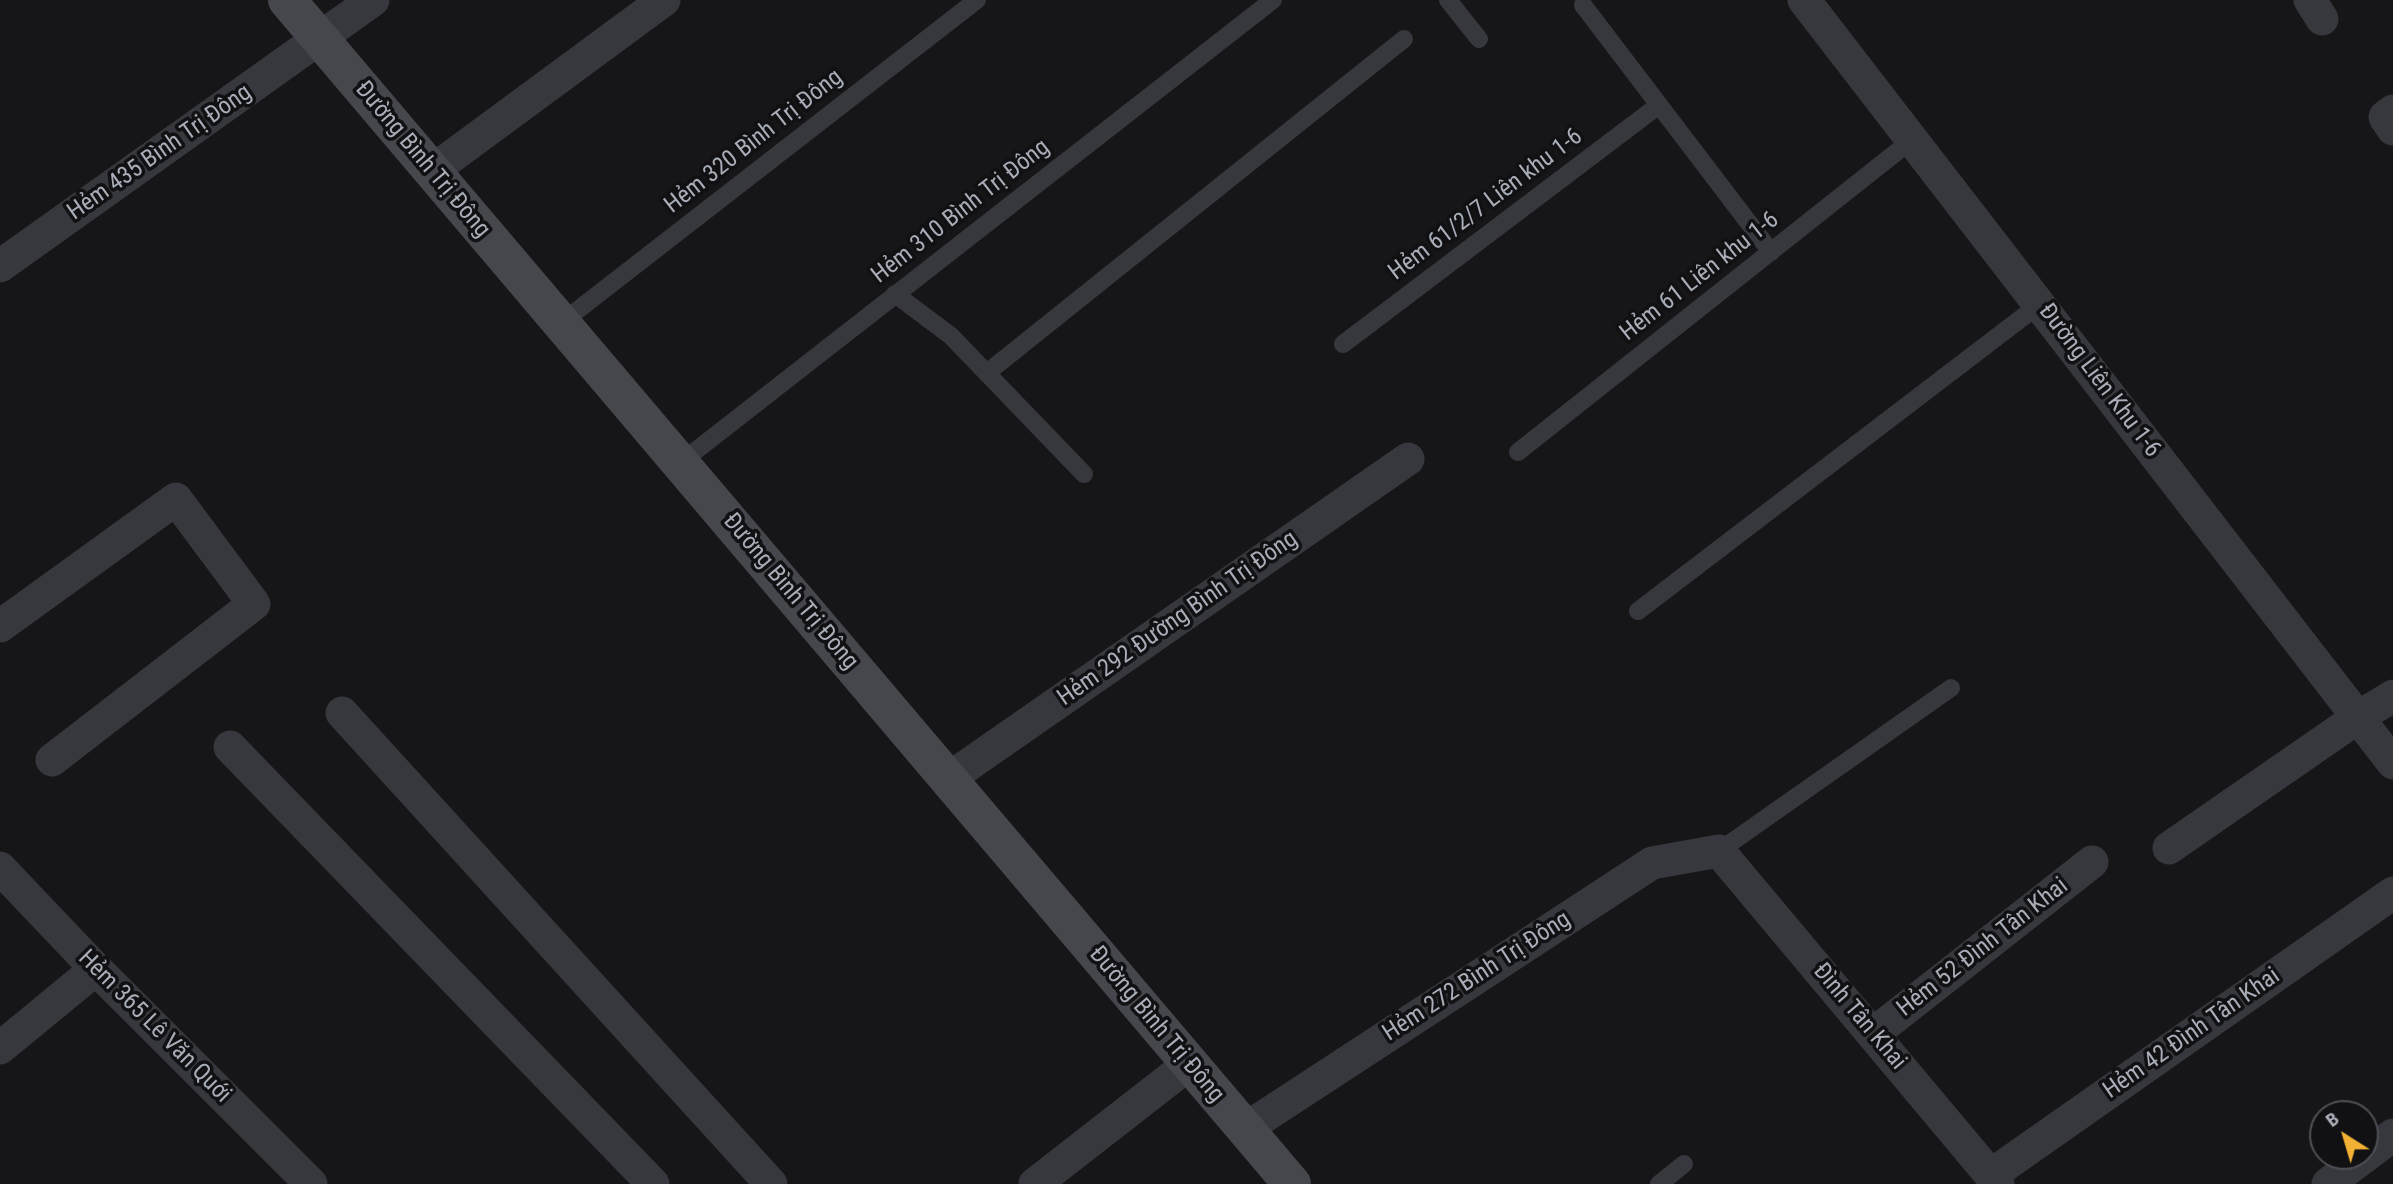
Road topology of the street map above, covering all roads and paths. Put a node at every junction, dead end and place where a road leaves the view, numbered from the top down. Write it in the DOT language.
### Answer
graph roads {
  1 [pos="287,0"];
  2 [pos="373,0"];
  3 [pos="664,0"];
  4 [pos="978,0"];
  5 [pos="1273,0"];
  6 [pos="1448,0"];
  7 [pos="1804,0"];
  8 [pos="1583,5"];
  9 [pos="320,39"];
  10 [pos="1404,39"];
  11 [pos="1479,39"];
  12 [pos="1659,105"];
  13 [pos="2393,111"];
  14 [pos="2393,129"];
  15 [pos="1913,139"];
  16 [pos="432,171"];
  17 [pos="1771,252"];
  18 [pos="0,266"];
  19 [pos="895,294"];
  20 [pos="2040,303"];
  21 [pos="561,323"];
  22 [pos="1343,344"];
  23 [pos="988,372"];
  24 [pos="1518,452"];
  25 [pos="1408,459"];
  26 [pos="680,463"];
  27 [pos="1084,474"];
  28 [pos="1637,611"];
  29 [pos="0,626"];
  30 [pos="1951,688"];
  31 [pos="2393,696"];
  32 [pos="342,713"];
  33 [pos="2357,718"];
  34 [pos="230,747"];
  35 [pos="52,760"];
  36 [pos="2393,763"];
  37 [pos="948,779"];
  38 [pos="2169,848"];
  39 [pos="1719,851"];
  40 [pos="2092,862"];
  41 [pos="0,868"];
  42 [pos="2393,893"];
  43 [pos="96,969"];
  44 [pos="1873,1034"];
  45 [pos="0,1048"];
  46 [pos="1189,1064"];
  47 [pos="1245,1129"];
  48 [pos="2393,1135"];
  49 [pos="1684,1164"];
  50 [pos="1995,1179"];
  51 [pos="311,1184"];
  52 [pos="653,1184"];
  53 [pos="771,1184"];
  54 [pos="1035,1184"];
  55 [pos="1292,1184"];
  56 [pos="1659,1184"];
  57 [pos="2328,1184"];
  1 -- 9 [label="street, Đường Bình Trị Đông"];
  2 -- 9 [label="street, Hẻm 435 Bình Trị Đông"];
  3 -- 16 [label="street"];
  4 -- 21 [label="lane, Hẻm 320 Bình Trị Đông"];
  5 -- 19 [label="lane, Hẻm 310 Bình Trị Đông"];
  6 -- 11 [label="lane"];
  7 -- 15 [label="street, Đường Liên Khu 1-6"];
  8 -- 12 [label="lane"];
  9 -- 16 [label="street, Đường Bình Trị Đông"];
  9 -- 18 [label="street, Hẻm 435 Bình Trị Đông"];
  10 -- 23 [label="lane"];
  12 -- 17 [label="lane"];
  12 -- 22 [label="lane, Hẻm 61/2/7 Liên khu 1-6"];
  13 -- 14 [label="street"];
  15 -- 17 [label="lane, Hẻm 61 Liên khu 1-6"];
  15 -- 20 [label="street, Đường Liên Khu 1-6"];
  16 -- 21 [label="street, Đường Bình Trị Đông"];
  17 -- 24 [label="lane, Hẻm 61 Liên khu 1-6"];
  19 -- 23 [label="lane"];
  19 -- 26 [label="lane, Hẻm 310 Bình Trị Đông"];
  20 -- 28 [label="lane"];
  20 -- 33 [label="street, Đường Liên Khu 1-6"];
  21 -- 26 [label="street, Đường Bình Trị Đông"];
  23 -- 27 [label="lane"];
  25 -- 37 [label="street, Hẻm 292 Đường Bình Trị Đông"];
  26 -- 37 [label="street, Đường Bình Trị Đông"];
  29 -- 35 [label="street"];
  30 -- 39 [label="lane"];
  31 -- 33 [label="street"];
  32 -- 53 [label="street"];
  33 -- 36 [label="street, Đường Liên Khu 1-6"];
  33 -- 38 [label="street"];
  34 -- 52 [label="street"];
  37 -- 46 [label="street, Đường Bình Trị Đông"];
  39 -- 44 [label="street, Đình Tân Khai"];
  39 -- 47 [label="street, Hẻm 272 Bình Trị Đông"];
  40 -- 44 [label="street, Hẻm 52 Đình Tân Khai"];
  41 -- 43 [label="street, Hẻm 365 Lê Văn Quới"];
  42 -- 50 [label="street, Hẻm 42 Đình Tân Khai"];
  43 -- 45 [label="street"];
  43 -- 51 [label="street, Hẻm 365 Lê Văn Quới"];
  44 -- 50 [label="street, Đình Tân Khai"];
  46 -- 47 [label="street, Đường Bình Trị Đông"];
  46 -- 54 [label="street"];
  47 -- 55 [label="street, Đường Bình Trị Đông"];
  48 -- 57 [label="street"];
  49 -- 56 [label="lane"];
}
